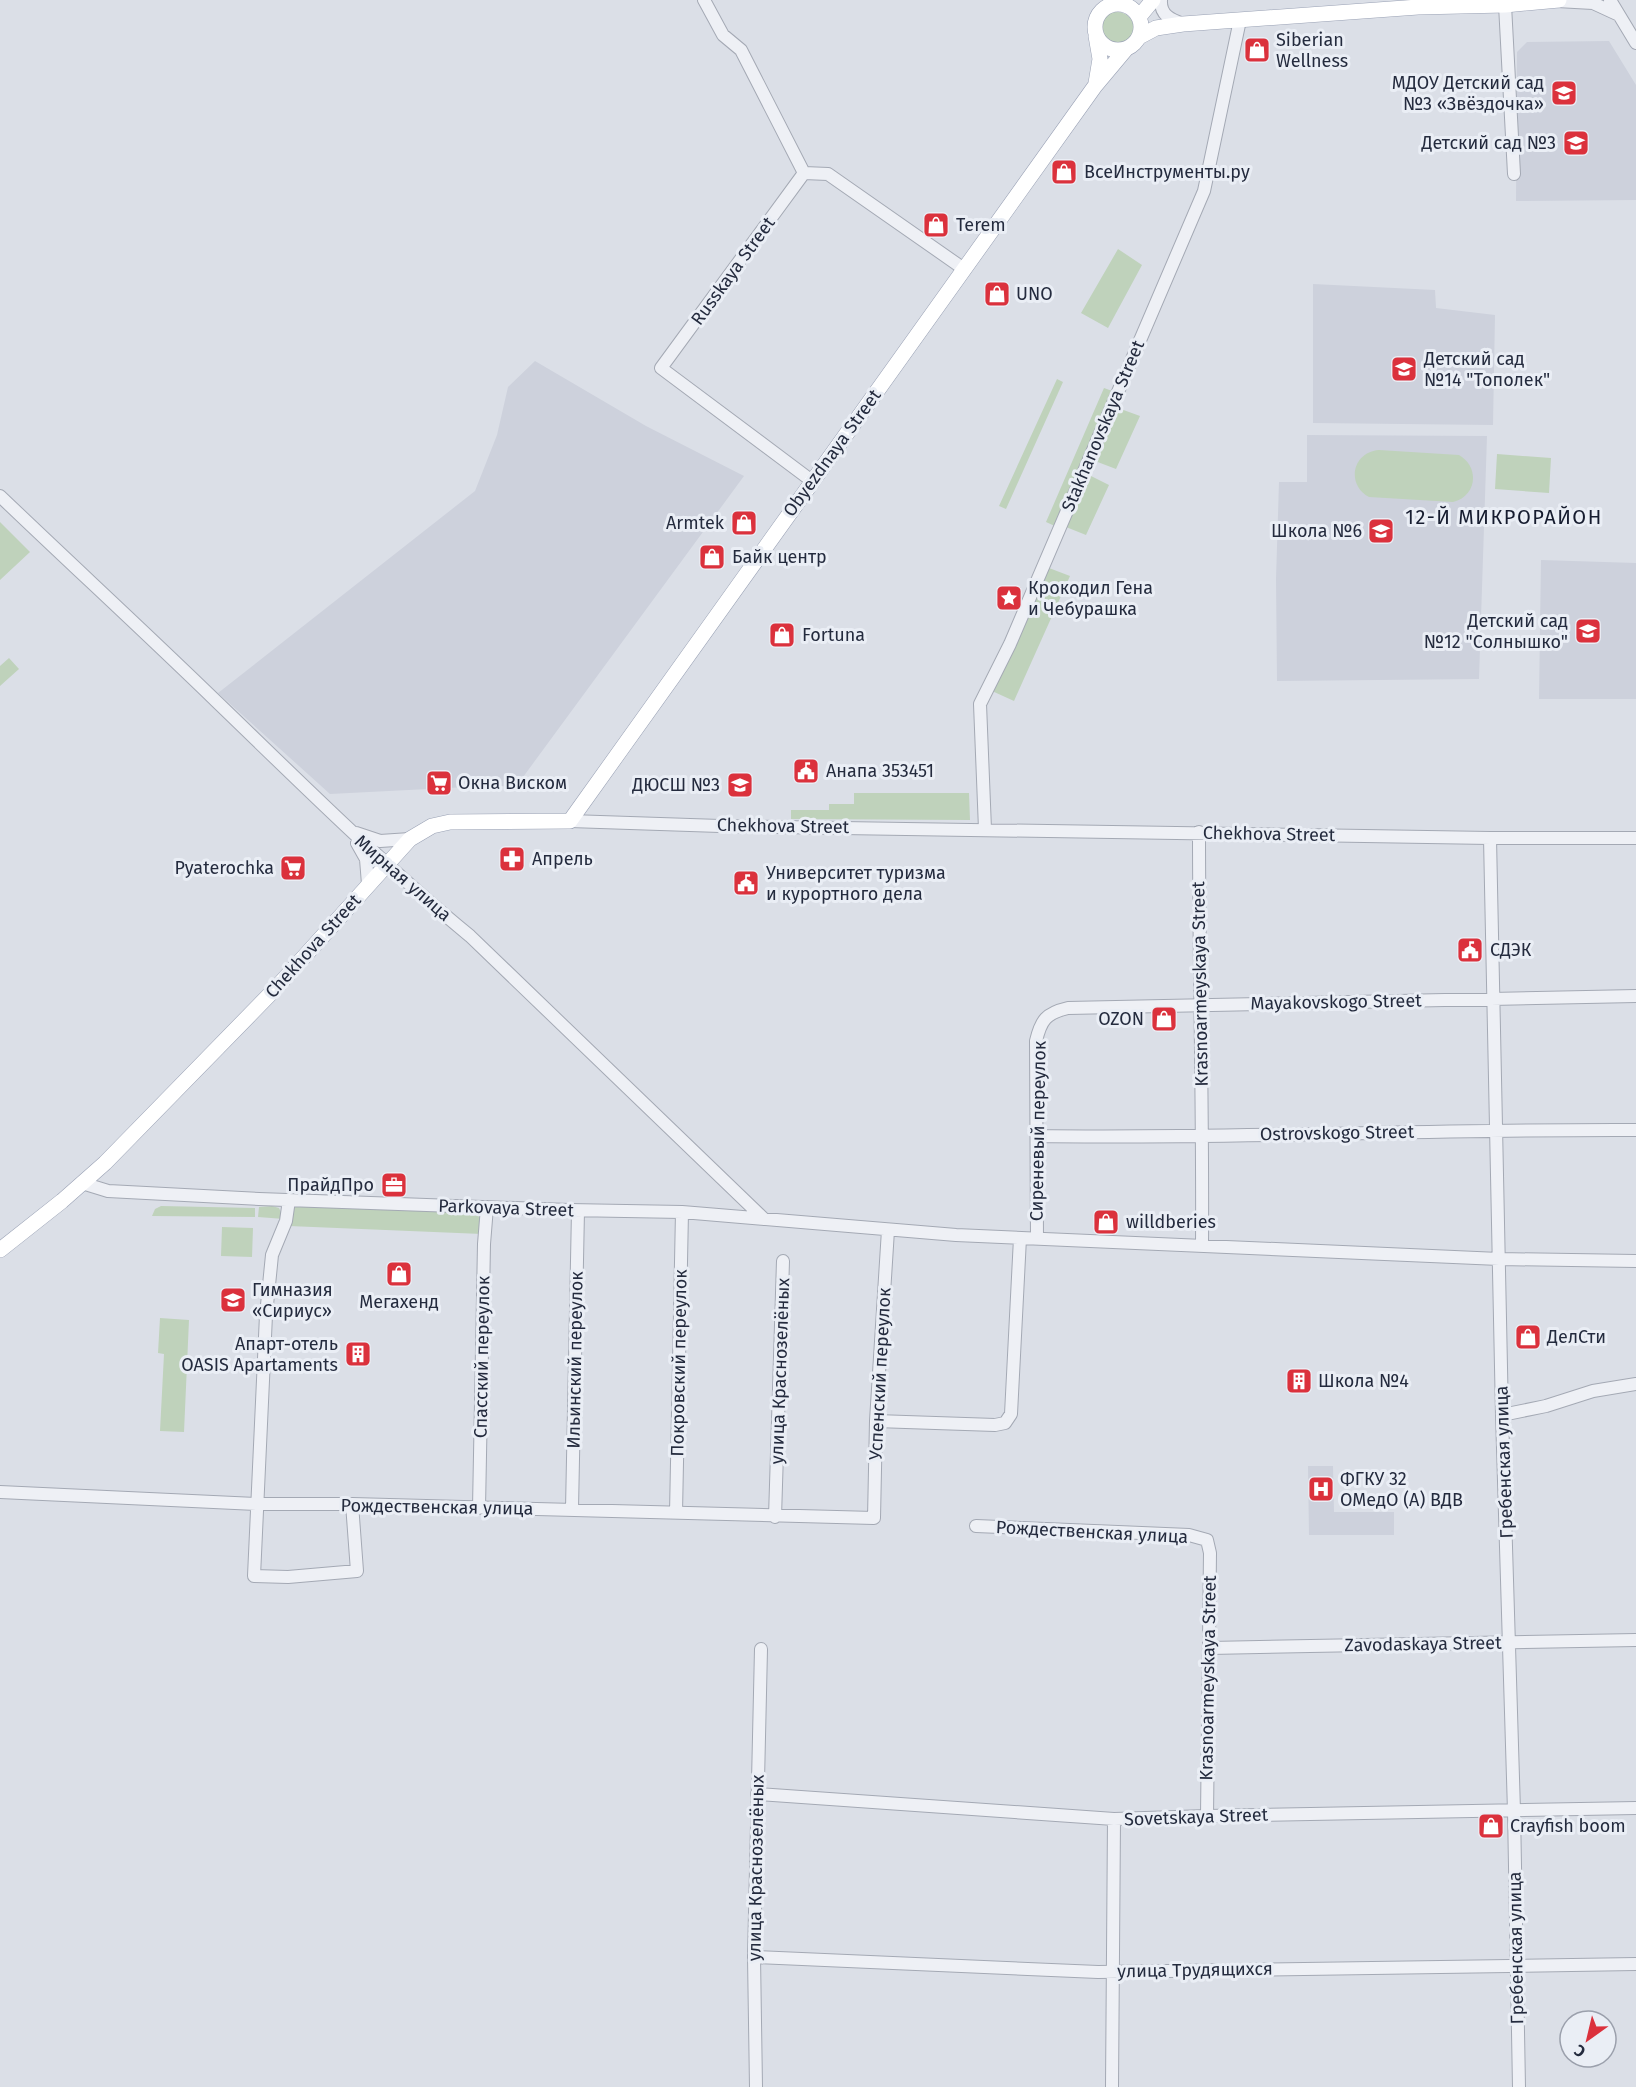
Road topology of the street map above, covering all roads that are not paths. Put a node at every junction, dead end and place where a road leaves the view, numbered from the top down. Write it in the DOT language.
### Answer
graph roads {
  1 [pos="704,0"];
  2 [pos="1153,0"];
  3 [pos="1161,0"];
  4 [pos="1610,0"];
  5 [pos="1558,1"];
  6 [pos="1505,5"];
  7 [pos="1619,15"];
  8 [pos="1139,17"];
  9 [pos="1240,20"];
  10 [pos="1183,24"];
  11 [pos="1095,34"];
  12 [pos="1139,36"];
  13 [pos="1636,43"];
  14 [pos="1126,49"];
  15 [pos="1095,86"];
  16 [pos="804,173"];
  17 [pos="1514,174"];
  18 [pos="964,269"];
  19 [pos="812,481"];
  20 [pos="0,496"];
  21 [pos="570,821"];
  22 [pos="985,829"];
  23 [pos="350,831"];
  24 [pos="1199,832"];
  25 [pos="1490,838"];
  26 [pos="1636,838"];
  27 [pos="410,839"];
  28 [pos="387,864"];
  29 [pos="368,884"];
  30 [pos="1636,996"];
  31 [pos="1494,999"];
  32 [pos="1200,1005"];
  33 [pos="1040,1023"];
  34 [pos="1496,1129"];
  35 [pos="1636,1130"];
  36 [pos="1037,1136"];
  37 [pos="1203,1136"];
  38 [pos="82,1183"];
  39 [pos="289,1200"];
  40 [pos="487,1207"];
  41 [pos="578,1210"];
  42 [pos="682,1212"];
  43 [pos="764,1219"];
  44 [pos="888,1230"];
  45 [pos="1020,1238"];
  46 [pos="1036,1239"];
  47 [pos="1202,1246"];
  48 [pos="0,1250"];
  49 [pos="1498,1259"];
  50 [pos="783,1261"];
  51 [pos="1636,1261"];
  52 [pos="1636,1384"];
  53 [pos="1502,1415"];
  54 [pos="876,1421"];
  55 [pos="0,1492"];
  56 [pos="257,1504"];
  57 [pos="352,1504"];
  58 [pos="479,1508"];
  59 [pos="572,1509"];
  60 [pos="676,1513"];
  61 [pos="775,1517"];
  62 [pos="874,1518"];
  63 [pos="976,1526"];
  64 [pos="1206,1540"];
  65 [pos="1636,1640"];
  66 [pos="1509,1642"];
  67 [pos="761,1648"];
  68 [pos="1210,1648"];
  69 [pos="756,1794"];
  70 [pos="1636,1808"];
  71 [pos="1514,1811"];
  72 [pos="1207,1815"];
  73 [pos="1114,1819"];
  74 [pos="754,1957"];
  75 [pos="1636,1964"];
  76 [pos="1516,1966"];
  77 [pos="1113,1971"];
  78 [pos="756,2087"];
  79 [pos="1112,2087"];
  80 [pos="1519,2087"];
  1 -- 16 [label="street"];
  2 -- 8 [label="main road"];
  3 -- 10 [label="street"];
  4 -- 7 [label="street"];
  5 -- 6 [label="main road"];
  5 -- 7 [label="street"];
  6 -- 9 [label="main road"];
  6 -- 17 [label="street"];
  7 -- 13 [label="street"];
  8 -- 11 [label="main road"];
  8 -- 12 [label="main road"];
  9 -- 10 [label="main road"];
  9 -- 22 [label="street, Stakhanovskaya Street"];
  10 -- 12 [label="main road"];
  11 -- 14 [label="main road"];
  11 -- 15 [label="main road"];
  12 -- 14 [label="main road"];
  14 -- 15 [label="main road, Obyezdnaya Street"];
  15 -- 18 [label="main road, Obyezdnaya Street"];
  16 -- 18 [label="street"];
  16 -- 19 [label="street, Russkaya Street"];
  18 -- 19 [label="main road, Obyezdnaya Street"];
  19 -- 21 [label="main road, Obyezdnaya Street"];
  20 -- 23 [label="street, Мирная улица"];
  21 -- 22 [label="street, Chekhova Street"];
  21 -- 27 [label="main road, Chekhova Street"];
  22 -- 24 [label="street, Chekhova Street"];
  23 -- 27 [label="street"];
  23 -- 28 [label="street, Мирная улица"];
  23 -- 29 [label="street"];
  24 -- 25 [label="street, Chekhova Street"];
  24 -- 32 [label="street, Krasnoarmeyskaya Street"];
  25 -- 26 [label="street, Chekhova Street"];
  25 -- 31 [label="street, Гребенская улица"];
  27 -- 28 [label="main road, Chekhova Street"];
  28 -- 29 [label="main road, Chekhova Street"];
  28 -- 43 [label="street, Мирная улица"];
  29 -- 38 [label="main road, Chekhova Street"];
  30 -- 31 [label="street, Mayakovskogo Street"];
  31 -- 32 [label="street, Mayakovskogo Street"];
  31 -- 34 [label="street, Гребенская улица"];
  32 -- 33 [label="street, Mayakovskogo Street"];
  32 -- 37 [label="street, Krasnoarmeyskaya Street"];
  33 -- 36 [label="street, Сиреневый переулок"];
  34 -- 35 [label="street, Ostrovskogo Street"];
  34 -- 37 [label="street, Ostrovskogo Street"];
  34 -- 49 [label="street, Гребенская улица"];
  36 -- 37 [label="street, Ostrovskogo Street"];
  36 -- 46 [label="street, Сиреневый переулок"];
  37 -- 47 [label="street, Krasnoarmeyskaya Street"];
  38 -- 39 [label="street, Parkovaya Street"];
  38 -- 48 [label="main road"];
  39 -- 40 [label="street, Parkovaya Street"];
  39 -- 56 [label="street"];
  40 -- 41 [label="street, Parkovaya Street"];
  40 -- 58 [label="street, Спасский переулок"];
  41 -- 42 [label="street, Parkovaya Street"];
  41 -- 59 [label="street, Ильинский переулок"];
  42 -- 43 [label="street, Parkovaya Street"];
  42 -- 60 [label="street, Покровский переулок"];
  43 -- 44 [label="street, Parkovaya Street"];
  44 -- 45 [label="street, Parkovaya Street"];
  44 -- 54 [label="street, Успенский переулок"];
  45 -- 46 [label="street, Parkovaya Street"];
  45 -- 54 [label="street, Сиреневый переулок"];
  46 -- 47 [label="street, Parkovaya Street"];
  47 -- 49 [label="street, Parkovaya Street"];
  49 -- 51 [label="street, Parkovaya Street"];
  49 -- 53 [label="street, Гребенская улица"];
  50 -- 61 [label="street, улица Краснозелёных"];
  52 -- 53 [label="street"];
  53 -- 66 [label="street, Гребенская улица"];
  54 -- 62 [label="street, Успенский переулок"];
  55 -- 56 [label="street, Рождественская улица"];
  56 -- 57 [label="street, Рождественская улица"];
  56 -- 57 [label="street"];
  57 -- 58 [label="street, Рождественская улица"];
  58 -- 59 [label="street, Рождественская улица"];
  59 -- 60 [label="street, Рождественская улица"];
  60 -- 61 [label="street, Рождественская улица"];
  61 -- 62 [label="street, Рождественская улица"];
  63 -- 64 [label="street, Рождественская улица"];
  64 -- 68 [label="street, Krasnoarmeyskaya Street"];
  65 -- 66 [label="street, Zavodaskaya Street"];
  66 -- 68 [label="street, Zavodaskaya Street"];
  66 -- 71 [label="street, Гребенская улица"];
  67 -- 69 [label="street, улица Краснозелёных"];
  68 -- 72 [label="street, Krasnoarmeyskaya Street"];
  69 -- 73 [label="street, Sovetskaya Street"];
  69 -- 74 [label="street, улица Краснозелёных"];
  70 -- 71 [label="street, Sovetskaya Street"];
  71 -- 72 [label="street, Sovetskaya Street"];
  71 -- 76 [label="street, Гребенская улица"];
  72 -- 73 [label="street, Sovetskaya Street"];
  73 -- 77 [label="street"];
  74 -- 77 [label="street, улица Трудящихся"];
  74 -- 78 [label="street, улица Краснозелёных"];
  75 -- 76 [label="street, улица Трудящихся"];
  76 -- 77 [label="street, улица Трудящихся"];
  76 -- 80 [label="street, Гребенская улица"];
  77 -- 79 [label="street"];
}
